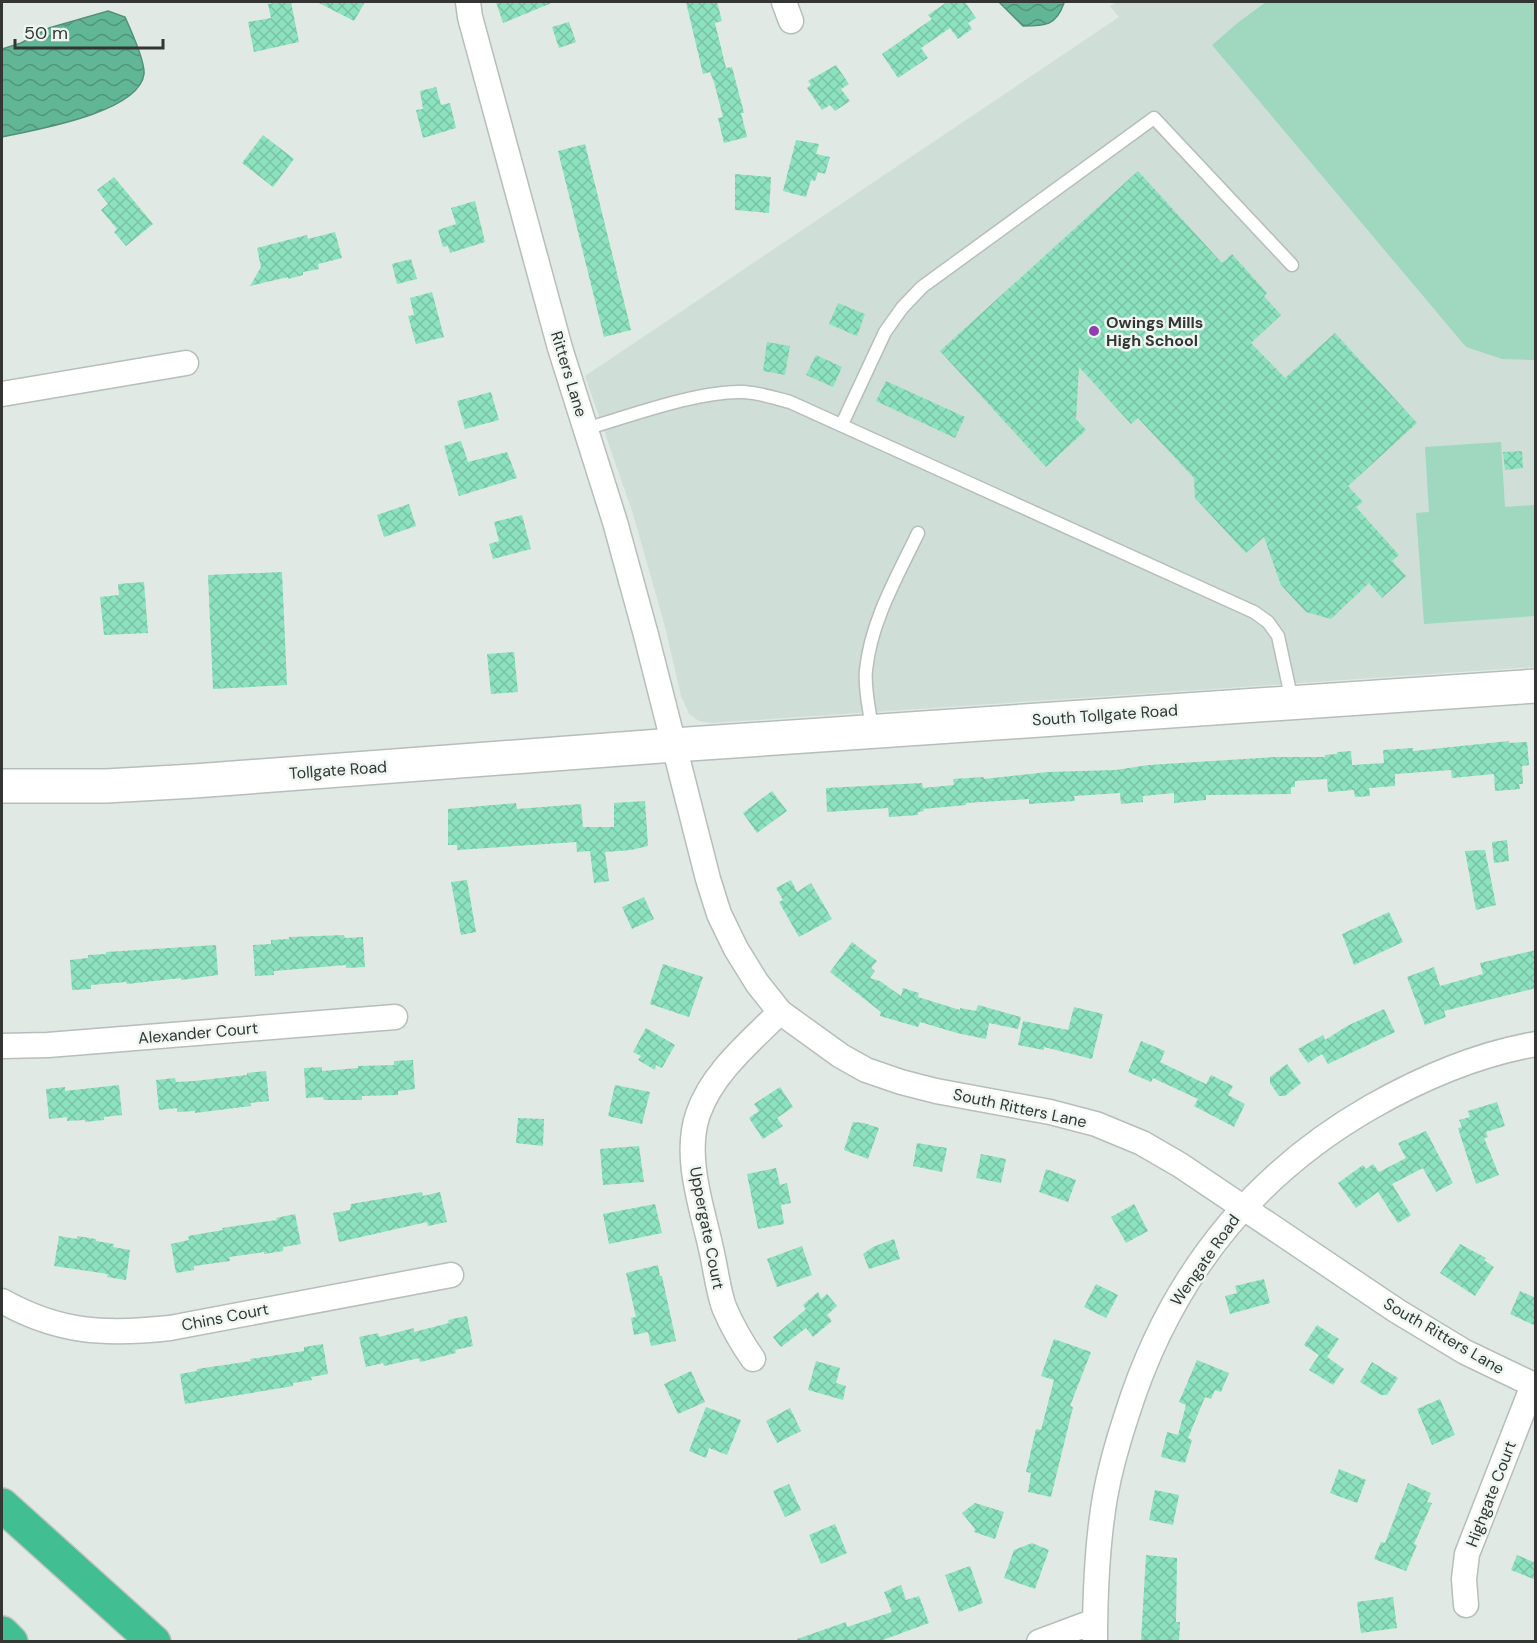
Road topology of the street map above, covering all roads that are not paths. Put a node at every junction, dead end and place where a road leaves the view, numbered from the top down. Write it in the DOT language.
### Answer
graph roads {
  1 [pos="468,2"];
  2 [pos="1292,265"];
  3 [pos="186,363"];
  4 [pos="2,394"];
  5 [pos="842,424"];
  6 [pos="585,429"];
  7 [pos="918,533"];
  8 [pos="1536,686"];
  9 [pos="1293,703"];
  10 [pos="873,731"];
  11 [pos="674,745"];
  12 [pos="2,786"];
  13 [pos="780,1012"];
  14 [pos="395,1017"];
  15 [pos="1536,1044"];
  16 [pos="2,1046"];
  17 [pos="1243,1208"];
  18 [pos="450,1275"];
  19 [pos="2,1301"];
  20 [pos="753,1359"];
  21 [pos="1534,1385"];
  22 [pos="2,1505"];
  23 [pos="1466,1605"];
  24 [pos="1095,1631"];
  25 [pos="2,1633"];
  26 [pos="10,1641"];
  27 [pos="154,1641"];
  28 [pos="1038,1641"];
  1 -- 6 [label="street, Ritters Lane"];
  2 -- 5 [label="lane"];
  3 -- 4 [label="street"];
  5 -- 6 [label="lane"];
  5 -- 9 [label="lane"];
  6 -- 11 [label="street, Ritters Lane"];
  7 -- 10 [label="lane"];
  8 -- 9 [label="street, South Tollgate Road"];
  9 -- 10 [label="street, South Tollgate Road"];
  10 -- 11 [label="street, South Tollgate Road"];
  11 -- 12 [label="street, Tollgate Road"];
  11 -- 13 [label="street, South Ritters Lane"];
  13 -- 17 [label="street, South Ritters Lane"];
  13 -- 20 [label="street, Uppergate Court"];
  14 -- 16 [label="street, Alexander Court"];
  15 -- 17 [label="street, Wengate Road"];
  17 -- 21 [label="street, South Ritters Lane"];
  17 -- 24 [label="street, Wengate Road"];
  18 -- 19 [label="street, Chins Court"];
  21 -- 23 [label="street, Highgate Court"];
  22 -- 27 [label="highway"];
  24 -- 28 [label="street"];
  25 -- 26 [label="highway"];
}
